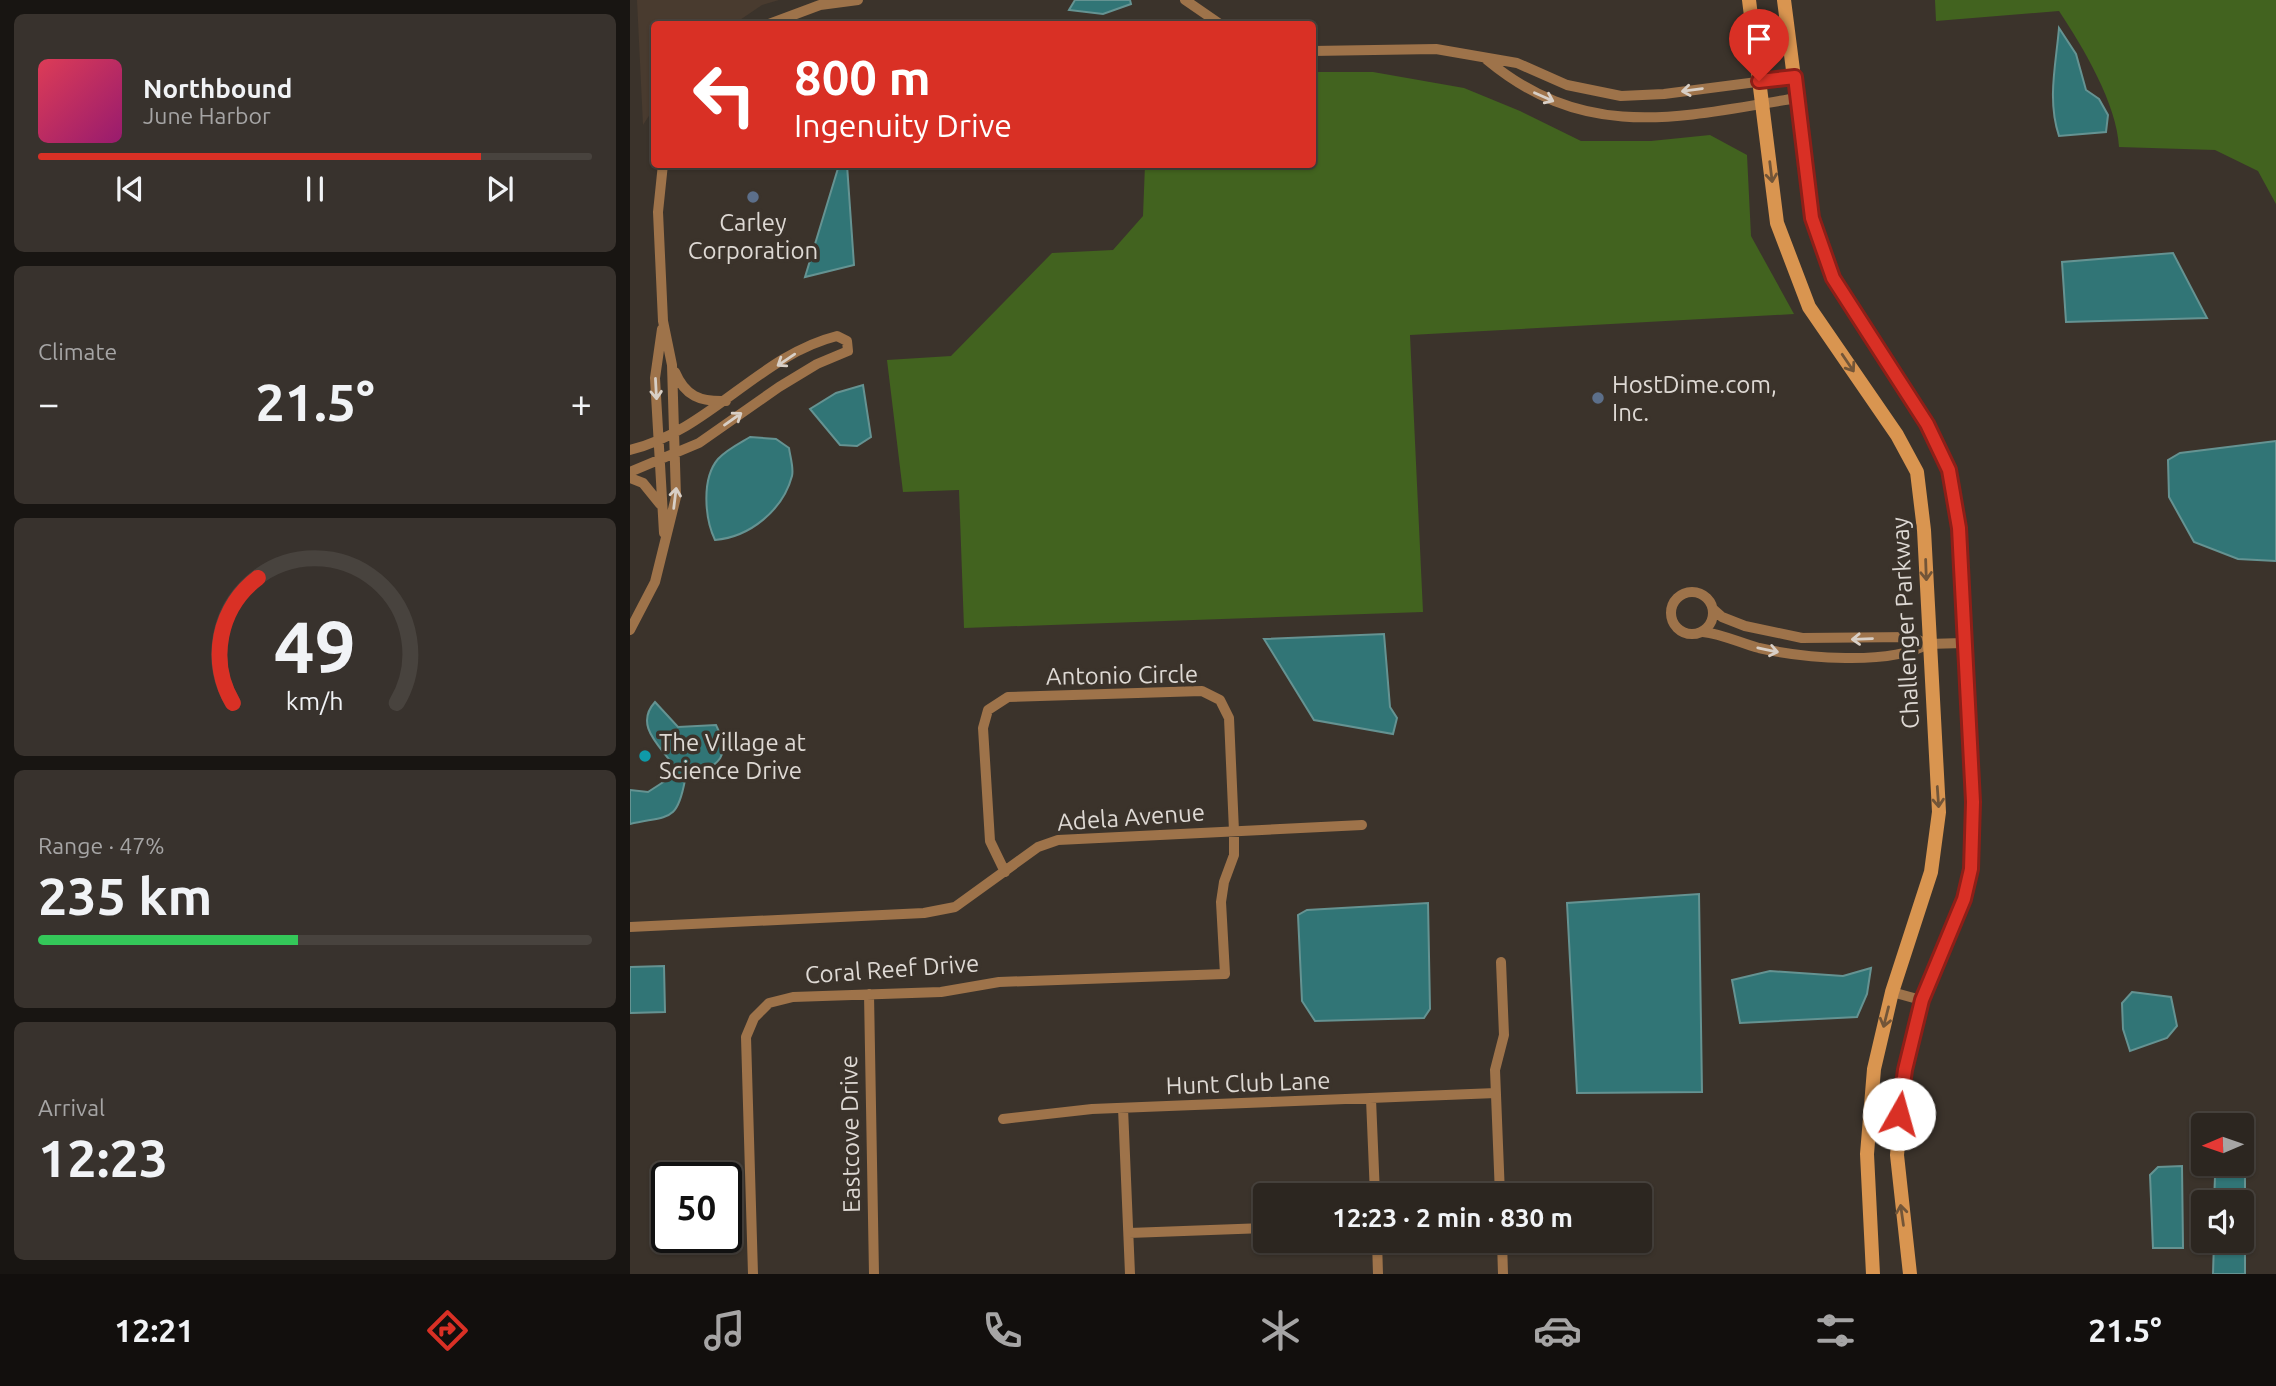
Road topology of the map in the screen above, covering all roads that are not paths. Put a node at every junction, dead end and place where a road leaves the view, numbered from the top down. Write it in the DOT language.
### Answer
graph roads {
  1 [pos="858,0"];
  2 [pos="1185,0"];
  3 [pos="1749,0"];
  4 [pos="1784,0"];
  5 [pos="777,21"];
  6 [pos="1216,21"];
  7 [pos="1316,51"];
  8 [pos="1487,60"];
  9 [pos="1795,77"];
  10 [pos="1759,81"];
  11 [pos="1797,98"];
  12 [pos="1762,104"];
  13 [pos="663,168"];
  14 [pos="663,321"];
  15 [pos="672,365"];
  16 [pos="726,401"];
  17 [pos="674,435"];
  18 [pos="658,443"];
  19 [pos="630,450"];
  20 [pos="675,454"];
  21 [pos="658,462"];
  22 [pos="630,471"];
  23 [pos="630,478"];
  24 [pos="661,505"];
  25 [pos="665,540"];
  26 [pos="1713,609"];
  27 [pos="630,630"];
  28 [pos="1703,632"];
  29 [pos="1963,643"];
  30 [pos="1928,644"];
  31 [pos="1362,825"];
  32 [pos="1234,831"];
  33 [pos="1005,872"];
  34 [pos="1221,902"];
  35 [pos="630,927"];
  36 [pos="1501,962"];
  37 [pos="1892,992"];
  38 [pos="869,994"];
  39 [pos="1922,1000"];
  40 [pos="1496,1093"];
  41 [pos="1371,1099"];
  42 [pos="1123,1108"];
  43 [pos="1003,1119"];
  44 [pos="1374,1183"];
  45 [pos="1500,1183"];
  46 [pos="1253,1228"];
  47 [pos="1129,1233"];
  48 [pos="1377,1253"];
  49 [pos="1502,1253"];
  50 [pos="753,1274"];
  51 [pos="874,1274"];
  52 [pos="1130,1274"];
  53 [pos="1378,1274"];
  54 [pos="1503,1274"];
  55 [pos="1873,1274"];
  56 [pos="1910,1274"];
  1 -- 5 [label="street"];
  2 -- 6 [label="street"];
  3 -- 10 [label="main road, Challenger Parkway"];
  4 -- 9 [label="main road"];
  7 -- 8 [label="street"];
  10 -- 8 [label="street, one-way"];
  8 -- 12 [label="street, one-way"];
  9 -- 10 [label="street"];
  9 -- 11 [label="main road"];
  10 -- 12 [label="main road, Challenger Parkway"];
  11 -- 12 [label="street"];
  11 -- 29 [label="main road"];
  12 -- 30 [label="main road, Challenger Parkway, one-way"];
  13 -- 14 [label="street"];
  14 -- 15 [label="street"];
  14 -- 18 [label="street, one-way"];
  15 -- 16 [label="street"];
  15 -- 17 [label="street"];
  16 -- 17 [label="street"];
  20 -- 16 [label="street, one-way"];
  17 -- 18 [label="street"];
  17 -- 20 [label="street"];
  18 -- 19 [label="street"];
  18 -- 21 [label="street"];
  20 -- 21 [label="street"];
  25 -- 20 [label="street, one-way"];
  21 -- 22 [label="street"];
  21 -- 24 [label="street"];
  23 -- 24 [label="street"];
  24 -- 25 [label="street"];
  25 -- 27 [label="street"];
  26 -- 28 [label="street"];
  26 -- 28 [label="street"];
  30 -- 26 [label="street, one-way"];
  28 -- 30 [label="street, one-way"];
  29 -- 30 [label="street"];
  29 -- 39 [label="main road"];
  30 -- 37 [label="main road, Challenger Parkway, one-way"];
  31 -- 32 [label="street, Adela Avenue"];
  32 -- 33 [label="street, Adela Avenue"];
  32 -- 33 [label="street, Antonio Circle"];
  32 -- 34 [label="street, Antonio Circle"];
  33 -- 35 [label="street, Adela Avenue"];
  34 -- 38 [label="street, Coral Reef Drive"];
  36 -- 40 [label="street"];
  37 -- 39 [label="street"];
  37 -- 55 [label="main road, Challenger Parkway, one-way"];
  38 -- 50 [label="street, Coral Reef Drive"];
  38 -- 51 [label="street, Eastcove Drive"];
  56 -- 39 [label="main road, one-way"];
  40 -- 41 [label="street, Hunt Club Lane"];
  40 -- 45 [label="street"];
  41 -- 42 [label="street, Hunt Club Lane"];
  41 -- 44 [label="street"];
  42 -- 43 [label="street, Hunt Club Lane"];
  42 -- 47 [label="street"];
  46 -- 47 [label="street"];
  47 -- 52 [label="street"];
  48 -- 53 [label="street"];
  49 -- 54 [label="street"];
}
